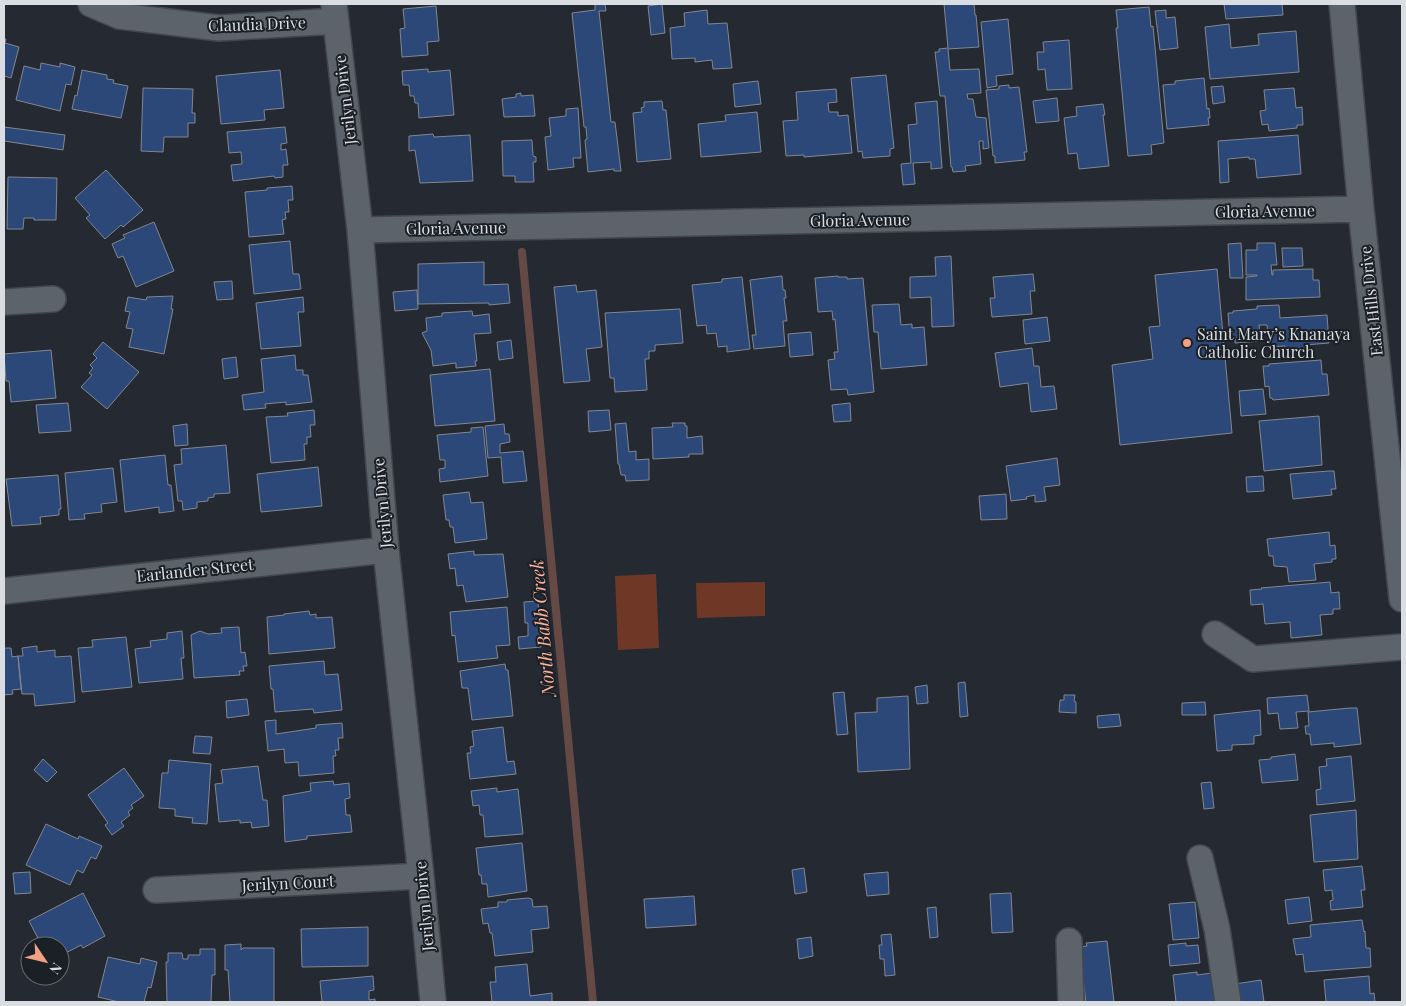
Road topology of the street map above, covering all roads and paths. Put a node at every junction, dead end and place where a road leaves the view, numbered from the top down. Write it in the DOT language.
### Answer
graph roads {
  1 [pos="91,4"];
  2 [pos="1342,4"];
  3 [pos="335,12"];
  4 [pos="1361,209"];
  5 [pos="360,230"];
  6 [pos="53,299"];
  7 [pos="4,302"];
  8 [pos="1398,517"];
  9 [pos="386,550"];
  10 [pos="4,590"];
  11 [pos="1402,599"];
  12 [pos="1215,634"];
  13 [pos="1402,647"];
  14 [pos="1200,858"];
  15 [pos="421,876"];
  16 [pos="156,890"];
  17 [pos="1069,941"];
  18 [pos="433,1002"];
  19 [pos="1071,1002"];
  20 [pos="1228,1002"];
  1 -- 3 [label="street, Claudia Drive"];
  2 -- 4 [label="street, East Hills Drive"];
  3 -- 5 [label="street, Jerilyn Drive"];
  4 -- 5 [label="street, Gloria Avenue"];
  4 -- 8 [label="street, East Hills Drive"];
  5 -- 9 [label="street, Jerilyn Drive"];
  6 -- 7 [label="street"];
  8 -- 11 [label="street, East Hills Drive"];
  9 -- 10 [label="street, Earlander Street"];
  9 -- 15 [label="street, Jerilyn Drive"];
  12 -- 13 [label="street"];
  14 -- 20 [label="street"];
  15 -- 16 [label="street, Jerilyn Court"];
  15 -- 18 [label="street, Jerilyn Drive"];
  17 -- 19 [label="street"];
}
